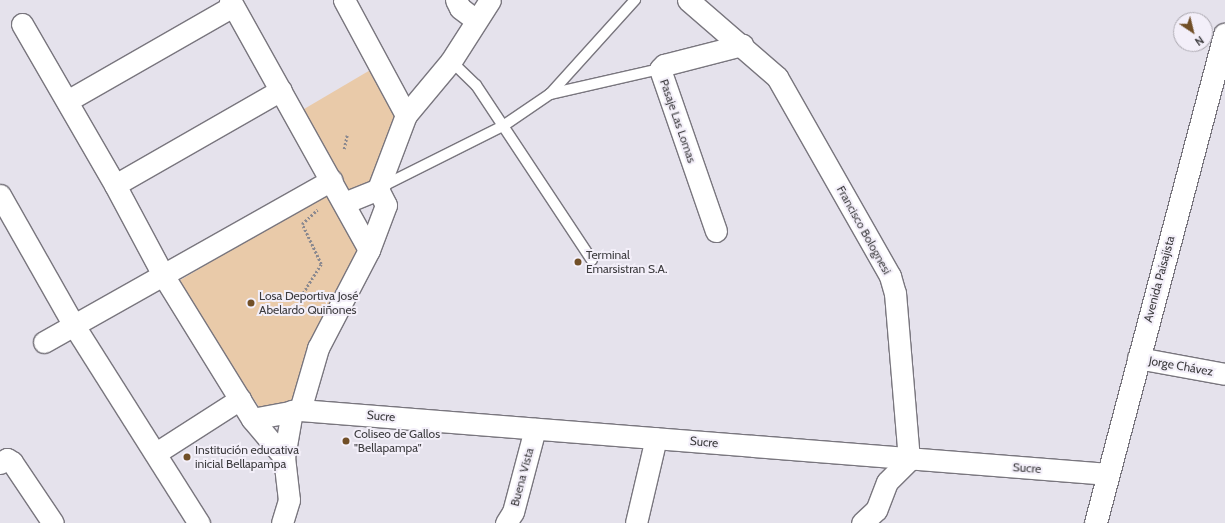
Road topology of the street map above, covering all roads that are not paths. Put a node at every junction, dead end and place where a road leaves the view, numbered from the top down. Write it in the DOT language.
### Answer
graph roads {
  1 [pos="344,0"];
  2 [pos="456,0"];
  3 [pos="490,0"];
  4 [pos="635,0"];
  5 [pos="688,0"];
  6 [pos="231,3"];
  7 [pos="476,20"];
  8 [pos="22,24"];
  9 [pos="1225,35"];
  10 [pos="742,45"];
  11 [pos="451,61"];
  12 [pos="660,69"];
  13 [pos="281,90"];
  14 [pos="550,94"];
  15 [pos="67,101"];
  16 [pos="406,115"];
  17 [pos="503,126"];
  18 [pos="331,180"];
  19 [pos="115,185"];
  20 [pos="378,189"];
  21 [pos="0,195"];
  22 [pos="344,203"];
  23 [pos="716,231"];
  24 [pos="369,250"];
  25 [pos="592,260"];
  26 [pos="163,275"];
  27 [pos="73,324"];
  28 [pos="44,342"];
  29 [pos="1138,358"];
  30 [pos="1225,374"];
  31 [pos="240,399"];
  32 [pos="296,411"];
  33 [pos="252,419"];
  34 [pos="535,429"];
  35 [pos="656,438"];
  36 [pos="156,453"];
  37 [pos="284,456"];
  38 [pos="909,460"];
  39 [pos="0,463"];
  40 [pos="1108,474"];
  41 [pos="52,523"];
  42 [pos="199,523"];
  43 [pos="282,523"];
  44 [pos="506,523"];
  45 [pos="636,523"];
  46 [pos="862,523"];
  47 [pos="1096,523"];
  1 -- 16 [label="street"];
  2 -- 7 [label="street"];
  3 -- 7 [label="street"];
  4 -- 14 [label="lane"];
  5 -- 10 [label="street, Francisco Bolognesi"];
  6 -- 13 [label="street"];
  6 -- 15 [label="street"];
  7 -- 11 [label="street"];
  8 -- 15 [label="street"];
  9 -- 29 [label="main road, Avenida Paisajista"];
  10 -- 12 [label="street, Pasaje Las Lomas"];
  10 -- 38 [label="street, Francisco Bolognesi"];
  11 -- 16 [label="street"];
  11 -- 17 [label="lane"];
  12 -- 14 [label="lane"];
  12 -- 23 [label="street, Pasaje Las Lomas"];
  13 -- 18 [label="street"];
  13 -- 19 [label="street"];
  14 -- 17 [label="lane"];
  15 -- 19 [label="street"];
  16 -- 20 [label="street"];
  17 -- 20 [label="lane"];
  17 -- 25 [label="lane"];
  18 -- 22 [label="street"];
  18 -- 26 [label="street"];
  19 -- 26 [label="street"];
  20 -- 22 [label="street"];
  20 -- 24 [label="street"];
  21 -- 27 [label="street"];
  22 -- 24 [label="street"];
  24 -- 32 [label="street"];
  26 -- 27 [label="street"];
  26 -- 31 [label="street"];
  27 -- 28 [label="street"];
  27 -- 36 [label="street"];
  29 -- 30 [label="street, Jorge Chávez"];
  29 -- 40 [label="main road, Avenida Paisajista"];
  31 -- 33 [label="street"];
  31 -- 36 [label="street"];
  32 -- 33 [label="street, Sucre"];
  32 -- 34 [label="street, Sucre"];
  32 -- 37 [label="street"];
  33 -- 37 [label="street"];
  34 -- 35 [label="street, Sucre"];
  34 -- 44 [label="street, Buena Vista"];
  35 -- 38 [label="street, Sucre"];
  35 -- 45 [label="street"];
  36 -- 42 [label="street"];
  37 -- 43 [label="street"];
  38 -- 40 [label="street, Sucre"];
  38 -- 46 [label="street"];
  39 -- 41 [label="street"];
  40 -- 47 [label="main road, Avenida Paisajista"];
}
